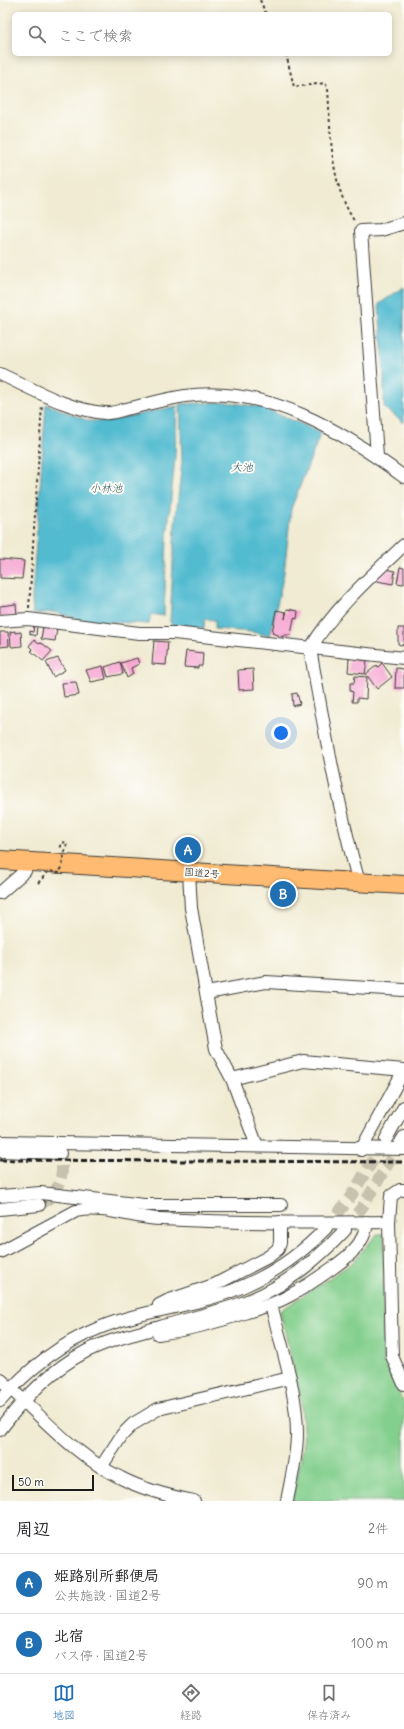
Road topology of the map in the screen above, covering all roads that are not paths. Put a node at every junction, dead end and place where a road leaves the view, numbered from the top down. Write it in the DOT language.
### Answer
graph roads {
  1 [pos="404,223"];
  2 [pos="0,374"];
  3 [pos="377,456"];
  4 [pos="404,477"];
  5 [pos="404,545"];
  6 [pos="0,621"];
  7 [pos="310,649"];
  8 [pos="404,658"];
  9 [pos="0,860"];
  10 [pos="28,863"];
  11 [pos="189,873"];
  12 [pos="359,883"];
  13 [pos="404,885"];
  14 [pos="0,893"];
  15 [pos="404,990"];
  16 [pos="207,993"];
  17 [pos="404,1070"];
  18 [pos="232,1080"];
  19 [pos="404,1107"];
  20 [pos="386,1139"];
  21 [pos="0,1142"];
  22 [pos="403,1143"];
  23 [pos="257,1146"];
  24 [pos="361,1150"];
  25 [pos="0,1151"];
  26 [pos="60,1152"];
  27 [pos="404,1190"];
  28 [pos="0,1196"];
  29 [pos="281,1205"];
  30 [pos="39,1206"];
  31 [pos="0,1209"];
  32 [pos="280,1222"];
  33 [pos="367,1222"];
  34 [pos="388,1222"];
  35 [pos="326,1228"];
  36 [pos="345,1230"];
  37 [pos="0,1252"];
  38 [pos="271,1304"];
  39 [pos="140,1315"];
  40 [pos="129,1336"];
  41 [pos="290,1378"];
  42 [pos="0,1379"];
  43 [pos="404,1384"];
  44 [pos="11,1388"];
  45 [pos="0,1401"];
  46 [pos="24,1401"];
  47 [pos="0,1430"];
  48 [pos="101,1467"];
  49 [pos="194,1501"];
  50 [pos="287,1501"];
  1 -- 3 [label="street"];
  2 -- 3 [label="street"];
  3 -- 4 [label="street"];
  5 -- 7 [label="street"];
  6 -- 7 [label="street"];
  7 -- 8 [label="street"];
  7 -- 12 [label="street"];
  9 -- 10 [label="highway, 国道2号"];
  10 -- 11 [label="highway, 国道2号"];
  10 -- 14 [label="street"];
  11 -- 12 [label="highway, 国道2号"];
  11 -- 16 [label="street"];
  12 -- 13 [label="highway, 国道2号"];
  15 -- 16 [label="street"];
  16 -- 18 [label="street"];
  17 -- 18 [label="street"];
  17 -- 24 [label="street"];
  18 -- 23 [label="street"];
  19 -- 20 [label="street"];
  21 -- 23 [label="street"];
  22 -- 24 [label="street"];
  23 -- 24 [label="street"];
  25 -- 26 [label="street"];
  27 -- 34 [label="street"];
  28 -- 29 [label="street"];
  30 -- 31 [label="street"];
  32 -- 33 [label="street"];
  32 -- 37 [label="street"];
  32 -- 39 [label="street"];
  33 -- 34 [label="street"];
  33 -- 38 [label="street"];
  34 -- 43 [label="street"];
  35 -- 39 [label="street"];
  36 -- 40 [label="street"];
  38 -- 40 [label="street"];
  38 -- 41 [label="street"];
  39 -- 44 [label="street"];
  40 -- 46 [label="street"];
  41 -- 48 [label="street"];
  41 -- 50 [label="street"];
  42 -- 44 [label="street"];
  44 -- 45 [label="street"];
  44 -- 46 [label="street"];
  46 -- 47 [label="street"];
  46 -- 48 [label="street"];
  48 -- 49 [label="street"];
}
